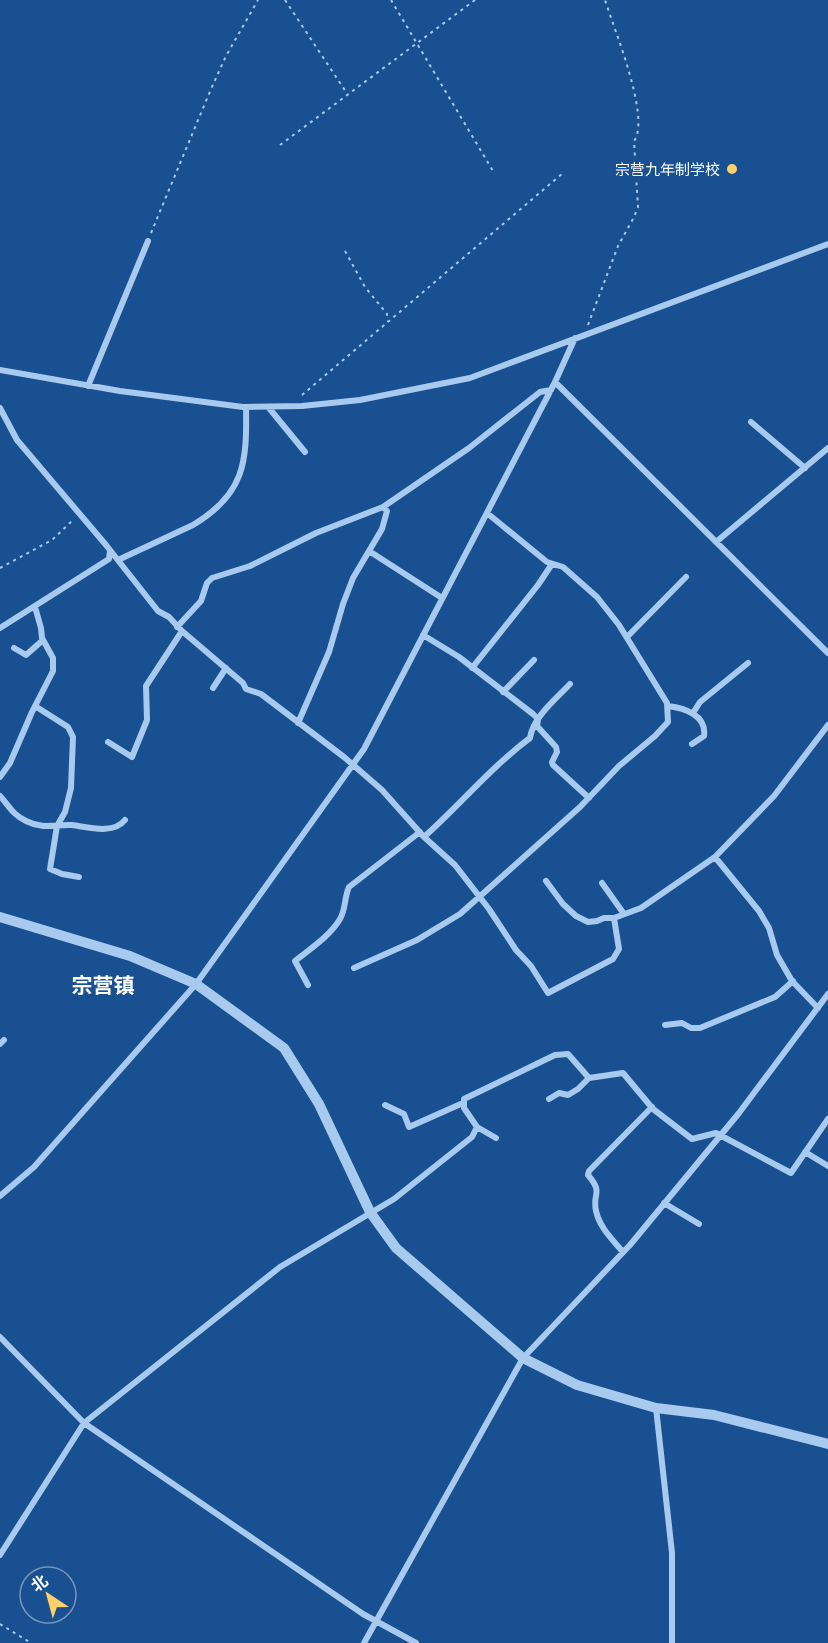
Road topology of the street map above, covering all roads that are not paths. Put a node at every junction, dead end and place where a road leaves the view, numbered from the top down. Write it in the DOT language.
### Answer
graph roads {
  1 [pos="148,241"];
  2 [pos="828,244"];
  3 [pos="575,339"];
  4 [pos="0,370"];
  5 [pos="555,382"];
  6 [pos="88,386"];
  7 [pos="551,390"];
  8 [pos="246,407"];
  9 [pos="0,408"];
  10 [pos="269,408"];
  11 [pos="751,422"];
  12 [pos="828,448"];
  13 [pos="305,452"];
  14 [pos="805,468"];
  15 [pos="383,507"];
  16 [pos="487,513"];
  17 [pos="716,542"];
  18 [pos="110,550"];
  19 [pos="369,551"];
  20 [pos="118,560"];
  21 [pos="552,564"];
  22 [pos="686,577"];
  23 [pos="442,598"];
  24 [pos="35,607"];
  25 [pos="0,628"];
  26 [pos="180,629"];
  27 [pos="423,635"];
  28 [pos="627,637"];
  29 [pos="42,640"];
  30 [pos="14,648"];
  31 [pos="828,653"];
  32 [pos="534,660"];
  33 [pos="748,663"];
  34 [pos="226,668"];
  35 [pos="472,668"];
  36 [pos="570,684"];
  37 [pos="213,688"];
  38 [pos="502,692"];
  39 [pos="35,706"];
  40 [pos="668,706"];
  41 [pos="693,713"];
  42 [pos="538,719"];
  43 [pos="298,723"];
  44 [pos="828,725"];
  45 [pos="108,742"];
  46 [pos="692,744"];
  47 [pos="352,766"];
  48 [pos="0,777"];
  49 [pos="0,796"];
  50 [pos="589,798"];
  51 [pos="125,820"];
  52 [pos="57,826"];
  53 [pos="422,835"];
  54 [pos="715,857"];
  55 [pos="79,877"];
  56 [pos="546,881"];
  57 [pos="602,883"];
  58 [pos="480,897"];
  59 [pos="624,914"];
  60 [pos="0,917"];
  61 [pos="614,918"];
  62 [pos="354,968"];
  63 [pos="793,981"];
  64 [pos="196,984"];
  65 [pos="308,985"];
  66 [pos="828,994"];
  67 [pos="818,1008"];
  68 [pos="665,1025"];
  69 [pos="589,1078"];
  70 [pos="549,1099"];
  71 [pos="463,1103"];
  72 [pos="385,1105"];
  73 [pos="652,1107"];
  74 [pos="828,1119"];
  75 [pos="477,1127"];
  76 [pos="720,1136"];
  77 [pos="496,1138"];
  78 [pos="805,1152"];
  79 [pos="828,1166"];
  80 [pos="0,1196"];
  81 [pos="664,1203"];
  82 [pos="370,1212"];
  83 [pos="699,1224"];
  84 [pos="623,1252"];
  85 [pos="0,1337"];
  86 [pos="523,1358"];
  87 [pos="656,1408"];
  88 [pos="84,1423"];
  89 [pos="828,1444"];
  90 [pos="0,1554"];
  91 [pos="376,1622"];
  92 [pos="364,1643"];
  93 [pos="416,1643"];
  94 [pos="672,1643"];
  1 -- 6 [label="street"];
  2 -- 3 [label="street"];
  3 -- 5 [label="street"];
  3 -- 10 [label="street"];
  4 -- 6 [label="street"];
  5 -- 7 [label="street"];
  5 -- 17 [label="street"];
  6 -- 8 [label="street"];
  7 -- 15 [label="street"];
  7 -- 16 [label="street"];
  8 -- 10 [label="street"];
  8 -- 20 [label="street"];
  9 -- 18 [label="street"];
  10 -- 13 [label="street"];
  11 -- 14 [label="street"];
  12 -- 14 [label="street"];
  14 -- 17 [label="street"];
  15 -- 19 [label="street"];
  15 -- 26 [label="street"];
  16 -- 21 [label="street"];
  16 -- 23 [label="street"];
  17 -- 31 [label="street"];
  18 -- 20 [label="street"];
  18 -- 24 [label="street"];
  19 -- 23 [label="street"];
  19 -- 43 [label="street"];
  20 -- 26 [label="street"];
  21 -- 28 [label="street"];
  21 -- 35 [label="street"];
  22 -- 28 [label="street"];
  23 -- 27 [label="street"];
  24 -- 25 [label="street"];
  24 -- 29 [label="street"];
  26 -- 34 [label="street"];
  26 -- 45 [label="street"];
  27 -- 35 [label="street"];
  27 -- 47 [label="street"];
  28 -- 40 [label="street"];
  29 -- 30 [label="street"];
  29 -- 39 [label="street"];
  32 -- 38 [label="street"];
  33 -- 41 [label="street"];
  34 -- 37 [label="street"];
  34 -- 43 [label="street"];
  35 -- 38 [label="street"];
  36 -- 42 [label="street"];
  38 -- 42 [label="street"];
  39 -- 48 [label="street"];
  39 -- 52 [label="street"];
  40 -- 41 [label="street"];
  40 -- 50 [label="street"];
  41 -- 46 [label="street"];
  42 -- 50 [label="street"];
  42 -- 53 [label="street"];
  43 -- 47 [label="street"];
  44 -- 54 [label="street"];
  47 -- 53 [label="street"];
  47 -- 64 [label="street"];
  49 -- 52 [label="street"];
  50 -- 58 [label="street"];
  51 -- 52 [label="street"];
  52 -- 55 [label="street"];
  53 -- 58 [label="street"];
  53 -- 65 [label="street"];
  54 -- 59 [label="street"];
  54 -- 63 [label="street"];
  56 -- 61 [label="street"];
  57 -- 59 [label="street"];
  58 -- 61 [label="street"];
  58 -- 62 [label="street"];
  59 -- 61 [label="street"];
  60 -- 64 [label="street"];
  63 -- 67 [label="street"];
  63 -- 68 [label="street"];
  64 -- 80 [label="street"];
  64 -- 82 [label="street"];
  66 -- 67 [label="street"];
  67 -- 76 [label="street"];
  69 -- 70 [label="street"];
  69 -- 71 [label="street"];
  69 -- 73 [label="street"];
  71 -- 72 [label="street"];
  71 -- 75 [label="street"];
  73 -- 76 [label="street"];
  73 -- 84 [label="street"];
  74 -- 78 [label="street"];
  75 -- 77 [label="street"];
  75 -- 82 [label="street"];
  76 -- 78 [label="street"];
  76 -- 81 [label="street"];
  78 -- 79 [label="street"];
  81 -- 83 [label="street"];
  81 -- 84 [label="street"];
  82 -- 86 [label="street"];
  82 -- 88 [label="street"];
  84 -- 86 [label="street"];
  85 -- 88 [label="street"];
  86 -- 87 [label="street"];
  86 -- 91 [label="street"];
  87 -- 89 [label="street"];
  87 -- 94 [label="street"];
  88 -- 90 [label="street"];
  88 -- 91 [label="street"];
  91 -- 92 [label="street"];
  91 -- 93 [label="street"];
}
